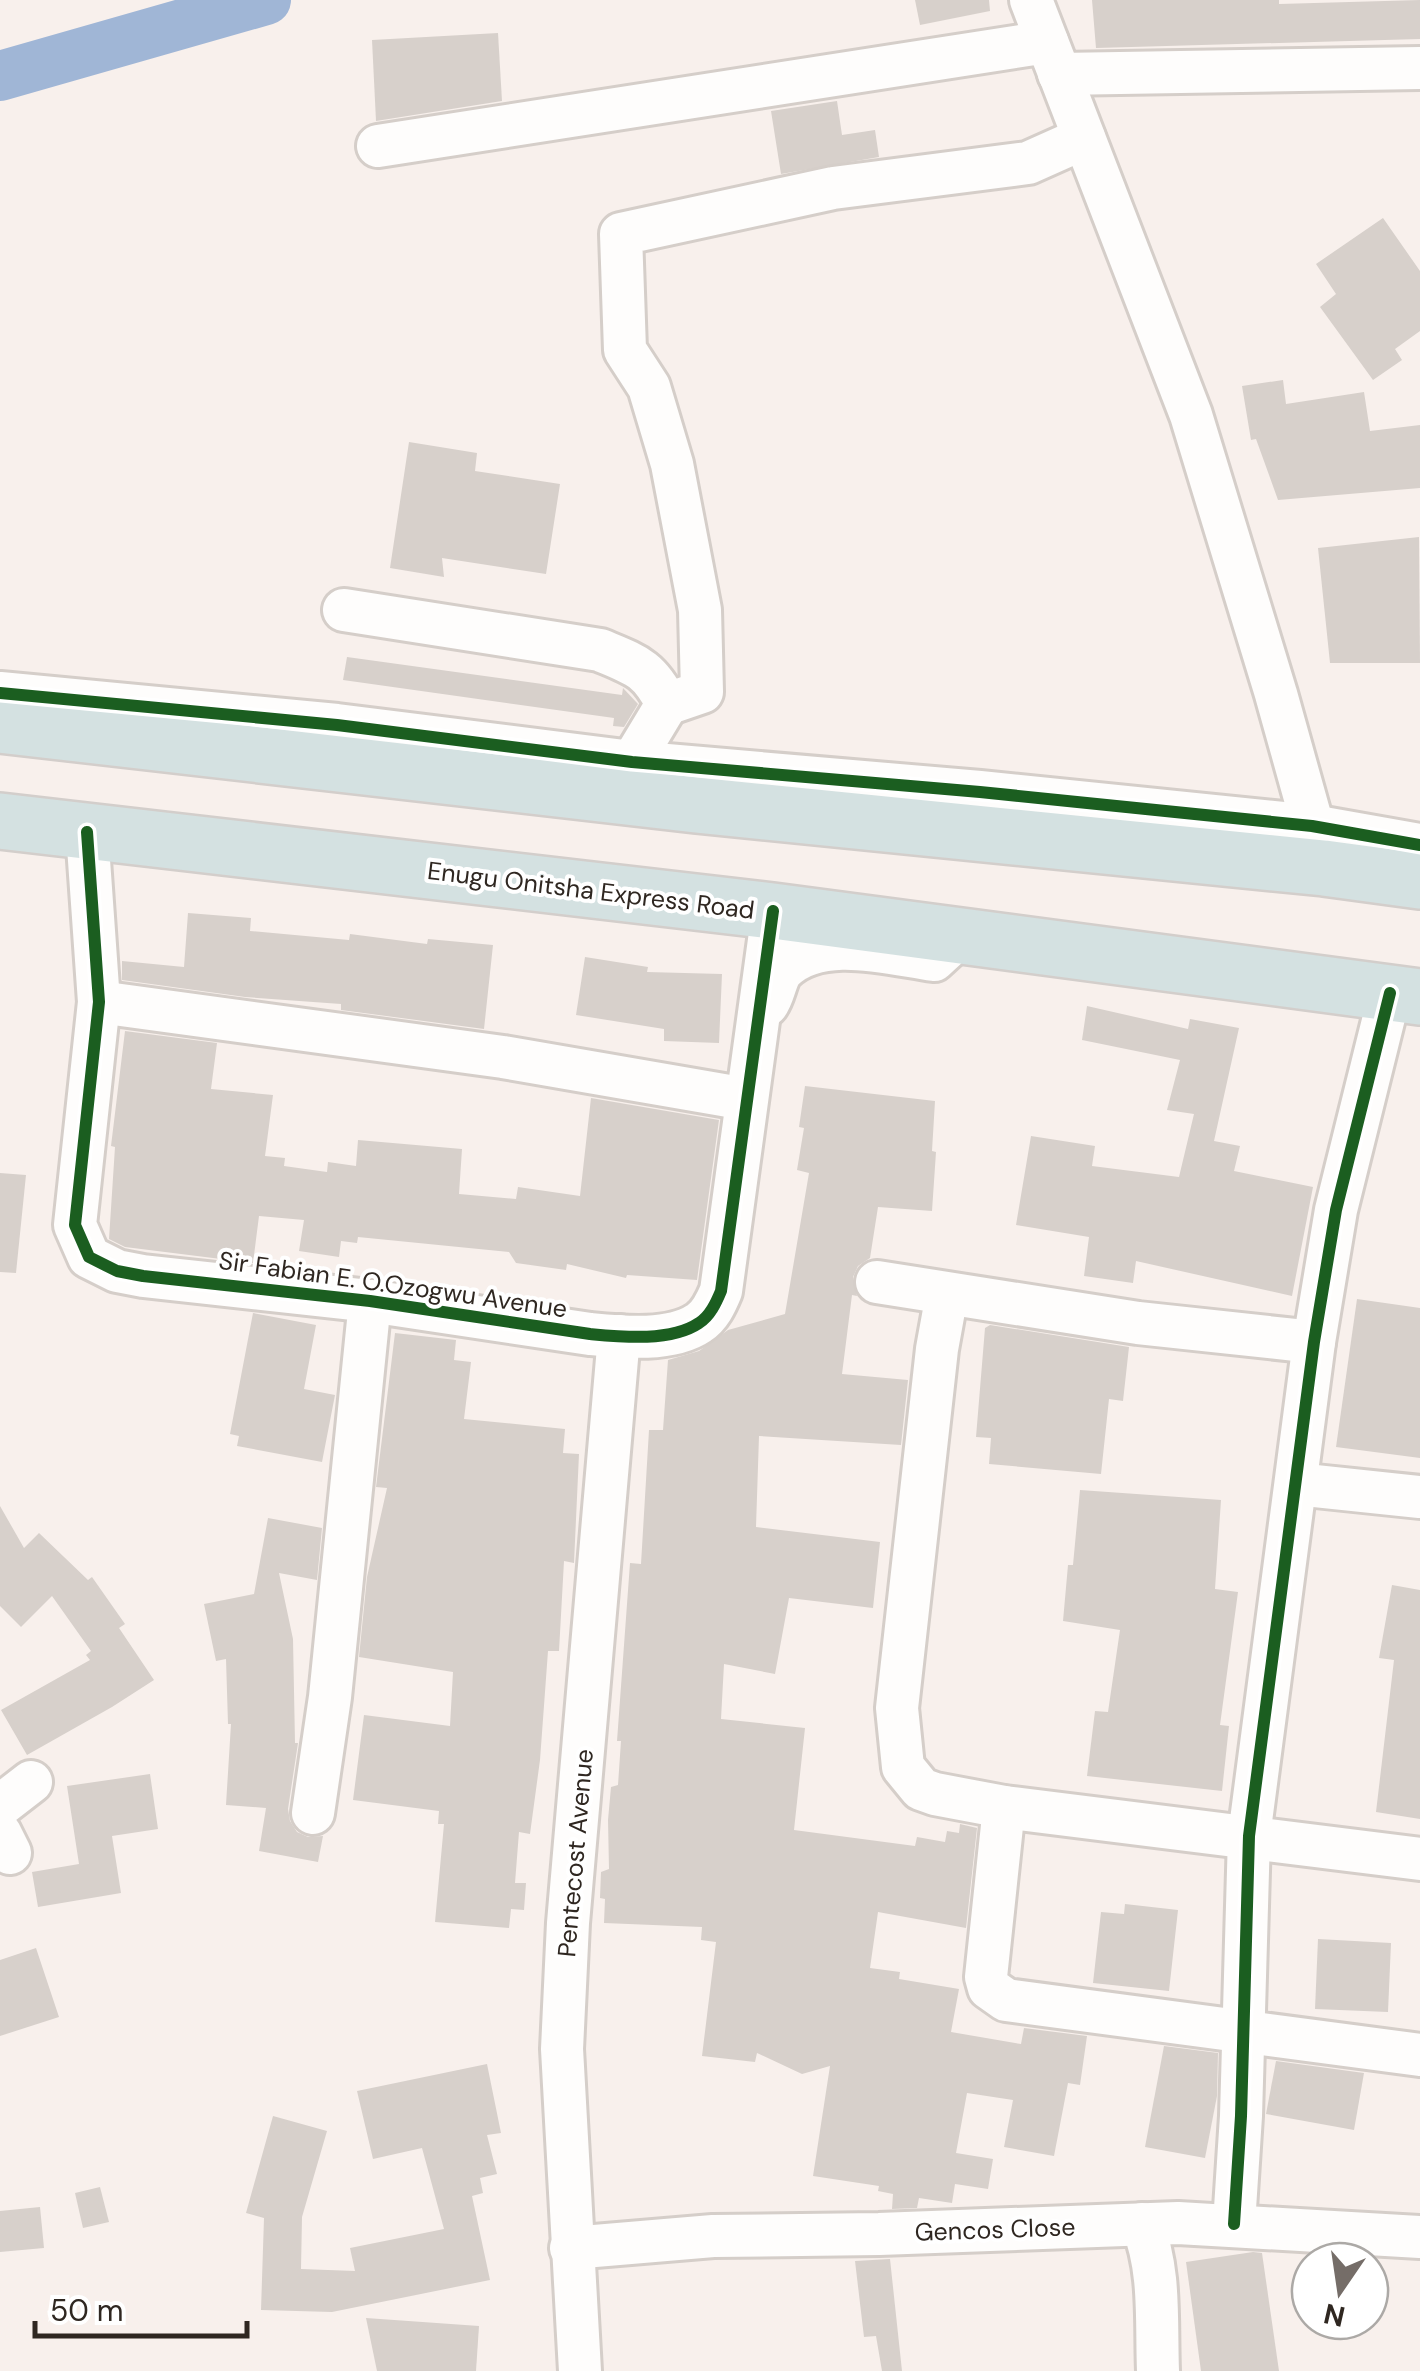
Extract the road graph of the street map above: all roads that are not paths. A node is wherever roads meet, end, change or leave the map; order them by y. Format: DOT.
graph roads {
  1 [pos="1031,0"];
  2 [pos="1053,58"];
  3 [pos="1420,68"];
  4 [pos="1084,138"];
  5 [pos="378,146"];
  6 [pos="344,610"];
  7 [pos="0,693"];
  8 [pos="667,704"];
  9 [pos="0,725"];
  10 [pos="632,762"];
  11 [pos="0,821"];
  12 [pos="87,832"];
  13 [pos="1420,845"];
  14 [pos="1318,847"];
  15 [pos="1420,881"];
  16 [pos="773,911"];
  17 [pos="959,937"];
  18 [pos="1405,995"];
  19 [pos="98,1002"];
  20 [pos="758,1017"];
  21 [pos="746,1098"];
  22 [pos="877,1282"];
  23 [pos="947,1294"];
  24 [pos="370,1301"];
  25 [pos="619,1336"];
  26 [pos="1314,1342"];
  27 [pos="1296,1484"];
  28 [pos="1420,1497"];
  29 [pos="1004,1807"];
  30 [pos="314,1813"];
  31 [pos="1249,1836"];
  32 [pos="1420,1860"];
  33 [pos="1242,2030"];
  34 [pos="1420,2055"];
  35 [pos="1142,2224"];
  36 [pos="1234,2224"];
  37 [pos="1420,2237"];
  38 [pos="571,2248"];
  39 [pos="580,2371"];
  40 [pos="1158,2371"];
  1 -- 2 [label="street"];
  2 -- 3 [label="street"];
  2 -- 4 [label="street"];
  2 -- 5 [label="street"];
  4 -- 8 [label="street"];
  4 -- 14 [label="street"];
  6 -- 8 [label="street"];
  7 -- 10 [label="street"];
  8 -- 10 [label="street"];
  9 -- 14 [label="highway"];
  10 -- 14 [label="street"];
  11 -- 12 [label="highway, Enugu Onitsha Express Road"];
  12 -- 16 [label="highway, Enugu Onitsha Express Road"];
  12 -- 19 [label="street, Sir Fabian E. O.Ozogwu Avenue"];
  13 -- 14 [label="street"];
  14 -- 15 [label="highway"];
  16 -- 17 [label="highway, Enugu Onitsha Express Road"];
  16 -- 20 [label="street, Sir Fabian E. O.Ozogwu Avenue"];
  17 -- 18 [label="highway, Enugu Onitsha Express Road"];
  17 -- 20 [label="street"];
  18 -- 26 [label="street"];
  19 -- 21 [label="street"];
  19 -- 24 [label="street, Sir Fabian E. O.Ozogwu Avenue"];
  20 -- 21 [label="street, Sir Fabian E. O.Ozogwu Avenue"];
  21 -- 25 [label="street, Sir Fabian E. O.Ozogwu Avenue"];
  22 -- 23 [label="street"];
  23 -- 26 [label="street"];
  23 -- 29 [label="street"];
  24 -- 25 [label="street, Sir Fabian E. O.Ozogwu Avenue"];
  24 -- 30 [label="street"];
  25 -- 38 [label="street, Pentecost Avenue"];
  26 -- 27 [label="street"];
  27 -- 28 [label="street"];
  27 -- 31 [label="street"];
  29 -- 31 [label="street"];
  29 -- 33 [label="street"];
  31 -- 32 [label="street"];
  31 -- 33 [label="street"];
  33 -- 34 [label="street"];
  33 -- 36 [label="street"];
  35 -- 36 [label="street, Gencos Close"];
  35 -- 38 [label="street, Gencos Close"];
  35 -- 40 [label="street"];
  36 -- 37 [label="street, Gencos Close"];
  38 -- 39 [label="street, Pentecost Avenue"];
}
